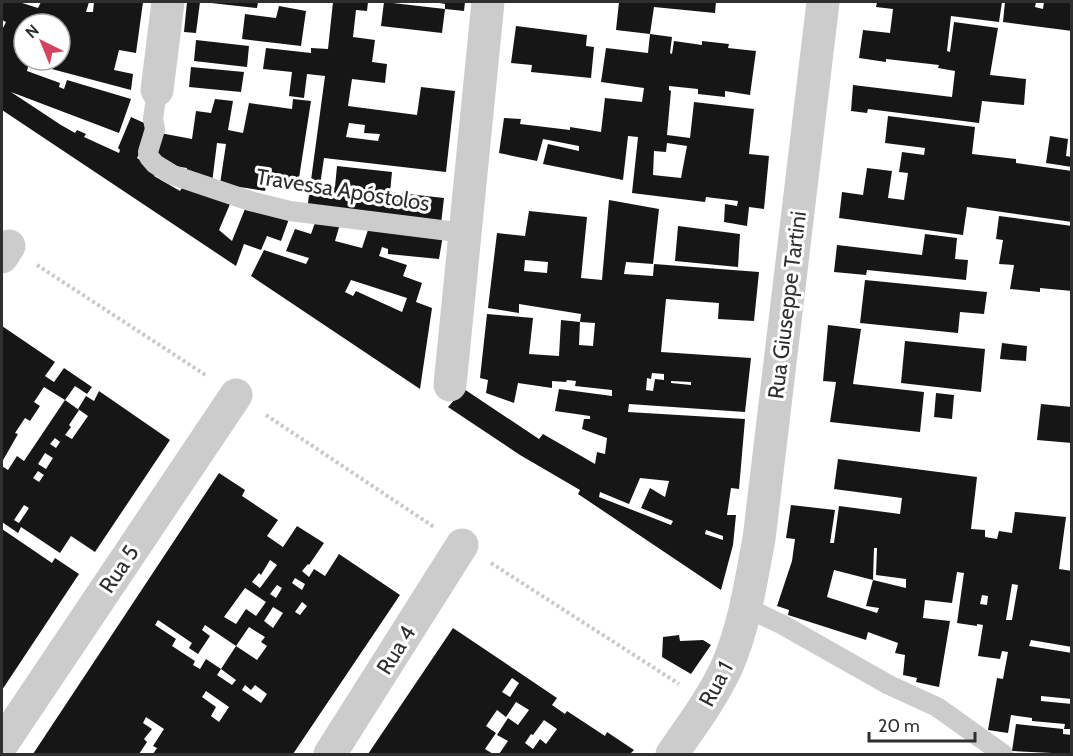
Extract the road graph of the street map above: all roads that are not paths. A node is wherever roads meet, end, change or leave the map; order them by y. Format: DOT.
graph roads {
  1 [pos="168,2"];
  2 [pos="489,2"];
  3 [pos="824,2"];
  4 [pos="157,90"];
  5 [pos="465,233"];
  6 [pos="450,385"];
  7 [pos="236,395"];
  8 [pos="462,545"];
  9 [pos="745,607"];
  10 [pos="2,744"];
  11 [pos="330,754"];
  12 [pos="672,754"];
  13 [pos="1004,754"];
  1 -- 4 [label="street"];
  2 -- 5 [label="street"];
  3 -- 9 [label="street, Rua Giuseppe Tartini"];
  4 -- 5 [label="lane, Travessa Apóstolos"];
  5 -- 6 [label="street"];
  7 -- 10 [label="street, Rua 5"];
  8 -- 11 [label="street, Rua 4"];
  9 -- 12 [label="street, Rua 1"];
  9 -- 13 [label="lane"];
}
